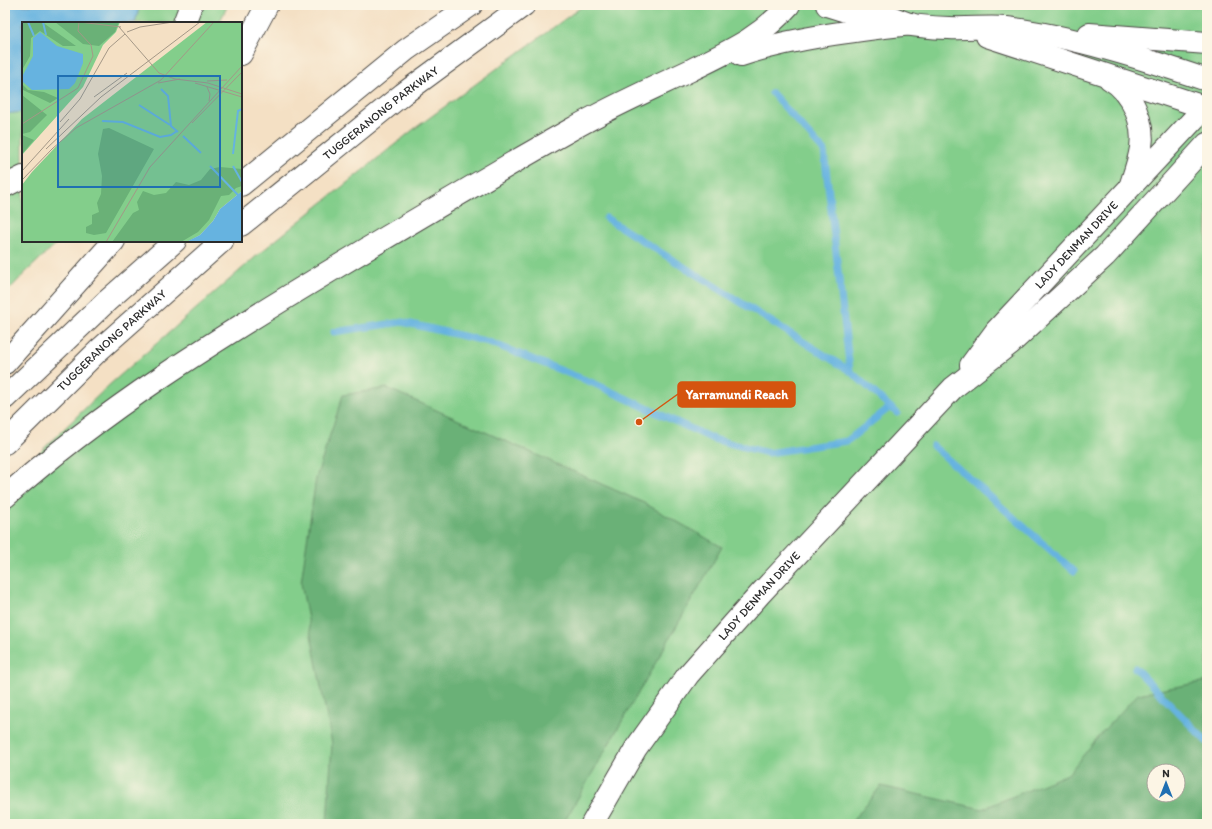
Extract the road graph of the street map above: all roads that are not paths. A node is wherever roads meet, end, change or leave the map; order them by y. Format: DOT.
graph roads {
  1 [pos="191,5"];
  2 [pos="267,5"];
  3 [pos="471,5"];
  4 [pos="524,5"];
  5 [pos="789,5"];
  6 [pos="827,5"];
  7 [pos="876,5"];
  8 [pos="184,22"];
  9 [pos="911,24"];
  10 [pos="948,28"];
  11 [pos="1006,28"];
  12 [pos="1207,43"];
  13 [pos="242,52"];
  14 [pos="681,74"];
  15 [pos="1106,76"];
  16 [pos="1207,80"];
  17 [pos="1206,107"];
  18 [pos="1207,144"];
  19 [pos="22,177"];
  20 [pos="242,184"];
  21 [pos="5,186"];
  22 [pos="1130,187"];
  23 [pos="242,224"];
  24 [pos="113,242"];
  25 [pos="174,242"];
  26 [pos="221,242"];
  27 [pos="5,363"];
  28 [pos="954,388"];
  29 [pos="5,398"];
  30 [pos="5,443"];
  31 [pos="5,497"];
  32 [pos="592,824"];
  1 -- 8 [label="main road"];
  2 -- 13 [label="main road"];
  3 -- 20 [label="main road"];
  4 -- 23 [label="main road, TUGGERANONG PARKWAY"];
  5 -- 14 [label="main road"];
  6 -- 9 [label="main road, LADY DENMAN DRIVE"];
  7 -- 9 [label="main road"];
  9 -- 10 [label="main road, LADY DENMAN DRIVE"];
  9 -- 14 [label="main road"];
  10 -- 11 [label="main road, LADY DENMAN DRIVE"];
  10 -- 15 [label="main road, LADY DENMAN DRIVE"];
  11 -- 12 [label="main road"];
  11 -- 16 [label="main road, LADY DENMAN DRIVE"];
  14 -- 31 [label="main road"];
  15 -- 17 [label="main road, LADY DENMAN DRIVE"];
  15 -- 22 [label="main road"];
  17 -- 22 [label="main road, LADY DENMAN DRIVE"];
  18 -- 28 [label="main road, LADY DENMAN DRIVE"];
  19 -- 21 [label="main road"];
  22 -- 28 [label="main road, LADY DENMAN DRIVE"];
  24 -- 27 [label="main road"];
  25 -- 29 [label="main road"];
  26 -- 30 [label="main road, TUGGERANONG PARKWAY"];
  28 -- 32 [label="main road, LADY DENMAN DRIVE"];
}
